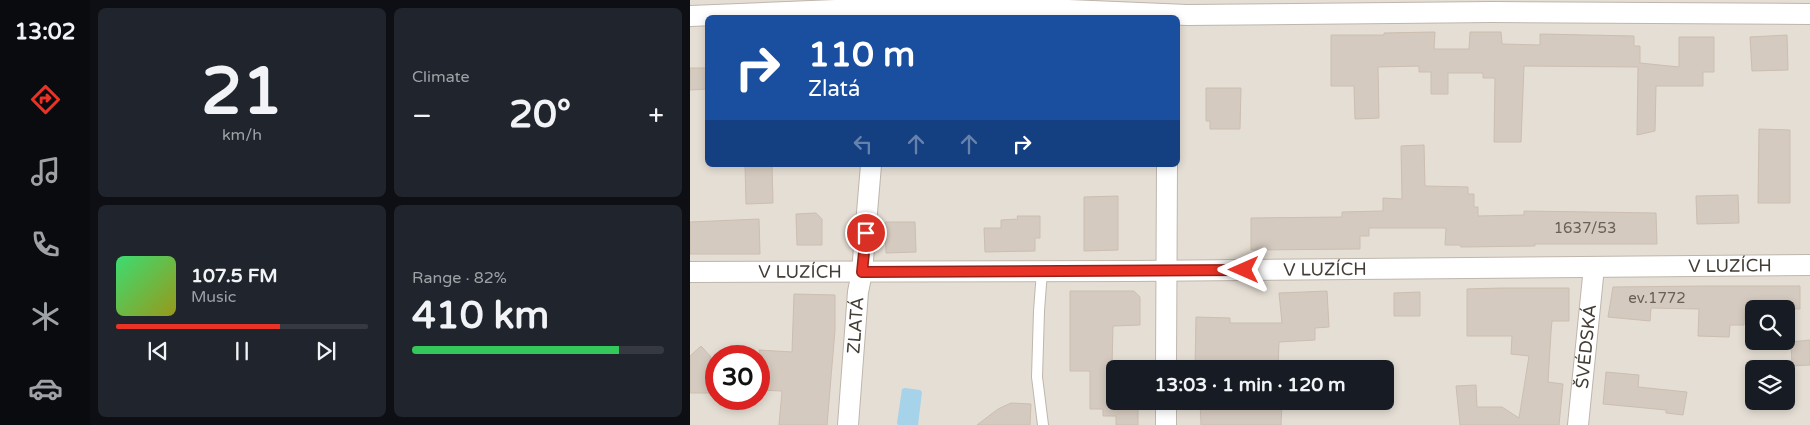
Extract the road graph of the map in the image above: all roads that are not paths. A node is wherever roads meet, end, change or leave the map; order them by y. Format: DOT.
graph roads {
  1 [pos="973,3"];
  2 [pos="1167,10"];
  3 [pos="884,13"];
  4 [pos="1810,14"];
  5 [pos="755,15"];
  6 [pos="690,16"];
  7 [pos="705,16"];
  8 [pos="872,167"];
  9 [pos="1167,167"];
  10 [pos="1810,265"];
  11 [pos="1594,267"];
  12 [pos="1167,270"];
  13 [pos="1042,271"];
  14 [pos="690,272"];
  15 [pos="862,272"];
  16 [pos="1166,360"];
  17 [pos="1166,410"];
  18 [pos="848,425"];
  19 [pos="1043,425"];
  20 [pos="1166,425"];
  21 [pos="1578,425"];
  1 -- 2 [label="street"];
  1 -- 3 [label="street"];
  2 -- 4 [label="street"];
  3 -- 5 [label="street"];
  6 -- 7 [label="street"];
  8 -- 15 [label="street, ZLATÁ"];
  9 -- 12 [label="street"];
  10 -- 11 [label="street, V LUZÍCH"];
  11 -- 12 [label="street, V LUZÍCH"];
  11 -- 21 [label="street, ŠVÉDSKÁ"];
  12 -- 13 [label="street, V LUZÍCH"];
  12 -- 16 [label="street"];
  13 -- 15 [label="street, V LUZÍCH"];
  13 -- 19 [label="lane"];
  14 -- 15 [label="street, V LUZÍCH"];
  15 -- 18 [label="street, ZLATÁ"];
  17 -- 20 [label="street"];
}
